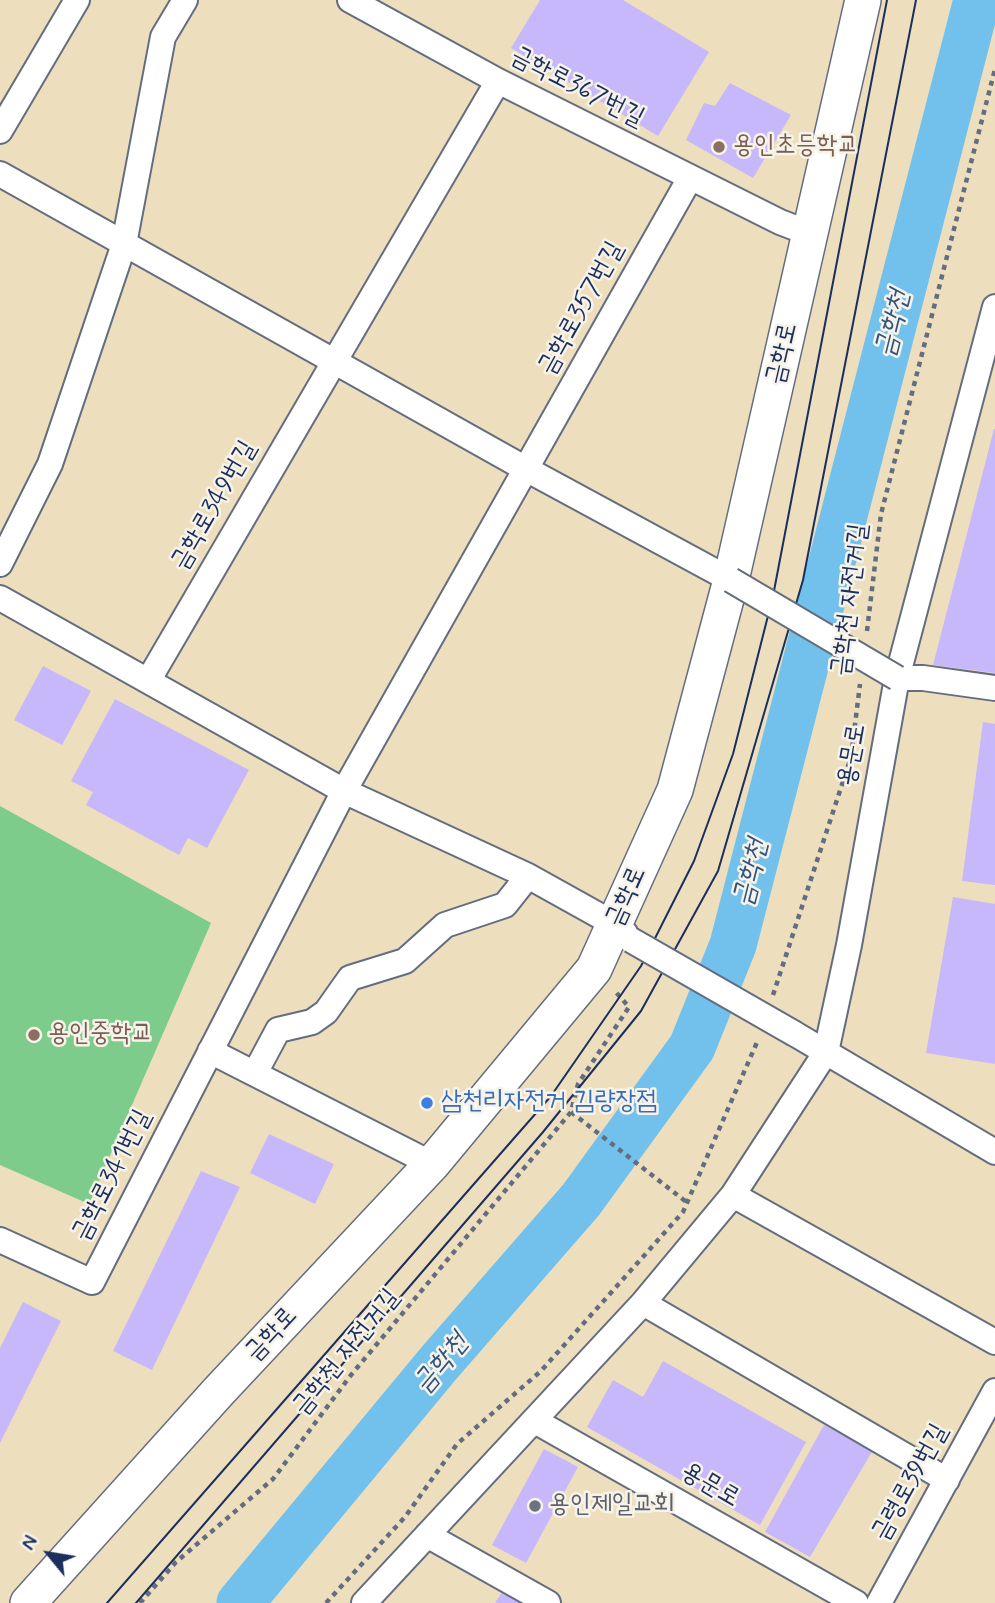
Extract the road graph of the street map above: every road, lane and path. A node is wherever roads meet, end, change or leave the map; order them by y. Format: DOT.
graph roads {
  1 [pos="77,0"];
  2 [pos="185,0"];
  3 [pos="350,0"];
  4 [pos="863,0"];
  5 [pos="995,69"];
  6 [pos="498,81"];
  7 [pos="0,131"];
  8 [pos="0,174"];
  9 [pos="690,178"];
  10 [pos="795,228"];
  11 [pos="124,244"];
  12 [pos="995,307"];
  13 [pos="334,362"];
  14 [pos="526,469"];
  15 [pos="0,564"];
  16 [pos="731,580"];
  17 [pos="0,598"];
  18 [pos="866,635"];
  19 [pos="861,676"];
  20 [pos="897,677"];
  21 [pos="148,681"];
  22 [pos="995,688"];
  23 [pos="344,791"];
  24 [pos="528,876"];
  25 [pos="623,932"];
  26 [pos="594,969"];
  27 [pos="771,1002"];
  28 [pos="762,1027"];
  29 [pos="210,1051"];
  30 [pos="825,1052"];
  31 [pos="255,1073"];
  32 [pos="571,1112"];
  33 [pos="995,1152"];
  34 [pos="432,1164"];
  35 [pos="733,1195"];
  36 [pos="688,1204"];
  37 [pos="0,1240"];
  38 [pos="643,1303"];
  39 [pos="995,1342"];
  40 [pos="995,1391"];
  41 [pos="535,1421"];
  42 [pos="947,1480"];
  43 [pos="427,1535"];
  44 [pos="545,1602"];
  45 [pos="28,1603"];
  46 [pos="140,1603"];
  47 [pos="326,1603"];
  48 [pos="364,1603"];
  49 [pos="856,1603"];
  50 [pos="879,1603"];
  1 -- 7 [label="street"];
  2 -- 11 [label="street"];
  3 -- 6 [label="street, 금학로367번길"];
  4 -- 10 [label="main road, 금학로"];
  5 -- 18 [label="path, 금학천 자전거길"];
  6 -- 9 [label="street, 금학로367번길"];
  6 -- 13 [label="street"];
  8 -- 11 [label="street"];
  9 -- 10 [label="street, 금학로367번길"];
  9 -- 14 [label="street, 금학로357번길"];
  10 -- 16 [label="main road, 금학로"];
  11 -- 13 [label="street"];
  11 -- 15 [label="street"];
  12 -- 20 [label="street, 용문로"];
  13 -- 14 [label="street"];
  13 -- 21 [label="street, 금학로349번길"];
  14 -- 16 [label="street"];
  14 -- 23 [label="street"];
  16 -- 20 [label="street, bridge"];
  16 -- 25 [label="main road, 금학로"];
  17 -- 21 [label="street"];
  19 -- 27 [label="path, 금학천 자전거길"];
  20 -- 22 [label="street"];
  20 -- 30 [label="street, 용문로"];
  21 -- 23 [label="street"];
  23 -- 24 [label="street"];
  23 -- 29 [label="street"];
  24 -- 25 [label="street"];
  24 -- 31 [label="street"];
  25 -- 26 [label="main road, 금학로"];
  25 -- 30 [label="street, bridge"];
  26 -- 32 [label="path, 금학천 자전거길"];
  26 -- 34 [label="main road, 금학로"];
  28 -- 36 [label="path"];
  29 -- 31 [label="street"];
  29 -- 37 [label="street, 금학로341번길"];
  30 -- 33 [label="street"];
  30 -- 35 [label="street, 용문로"];
  31 -- 34 [label="street"];
  32 -- 36 [label="path"];
  32 -- 46 [label="path, 금학천 자전거길"];
  34 -- 45 [label="main road, 금학로"];
  35 -- 38 [label="street, 용문로"];
  35 -- 39 [label="street"];
  36 -- 47 [label="path"];
  38 -- 41 [label="street, 용문로"];
  38 -- 42 [label="street"];
  40 -- 42 [label="street, 금령로39번길"];
  41 -- 43 [label="street, 용문로"];
  41 -- 49 [label="street, 용문로"];
  42 -- 50 [label="street, 금령로39번길"];
  43 -- 44 [label="street"];
  43 -- 48 [label="street, 용문로"];
}
